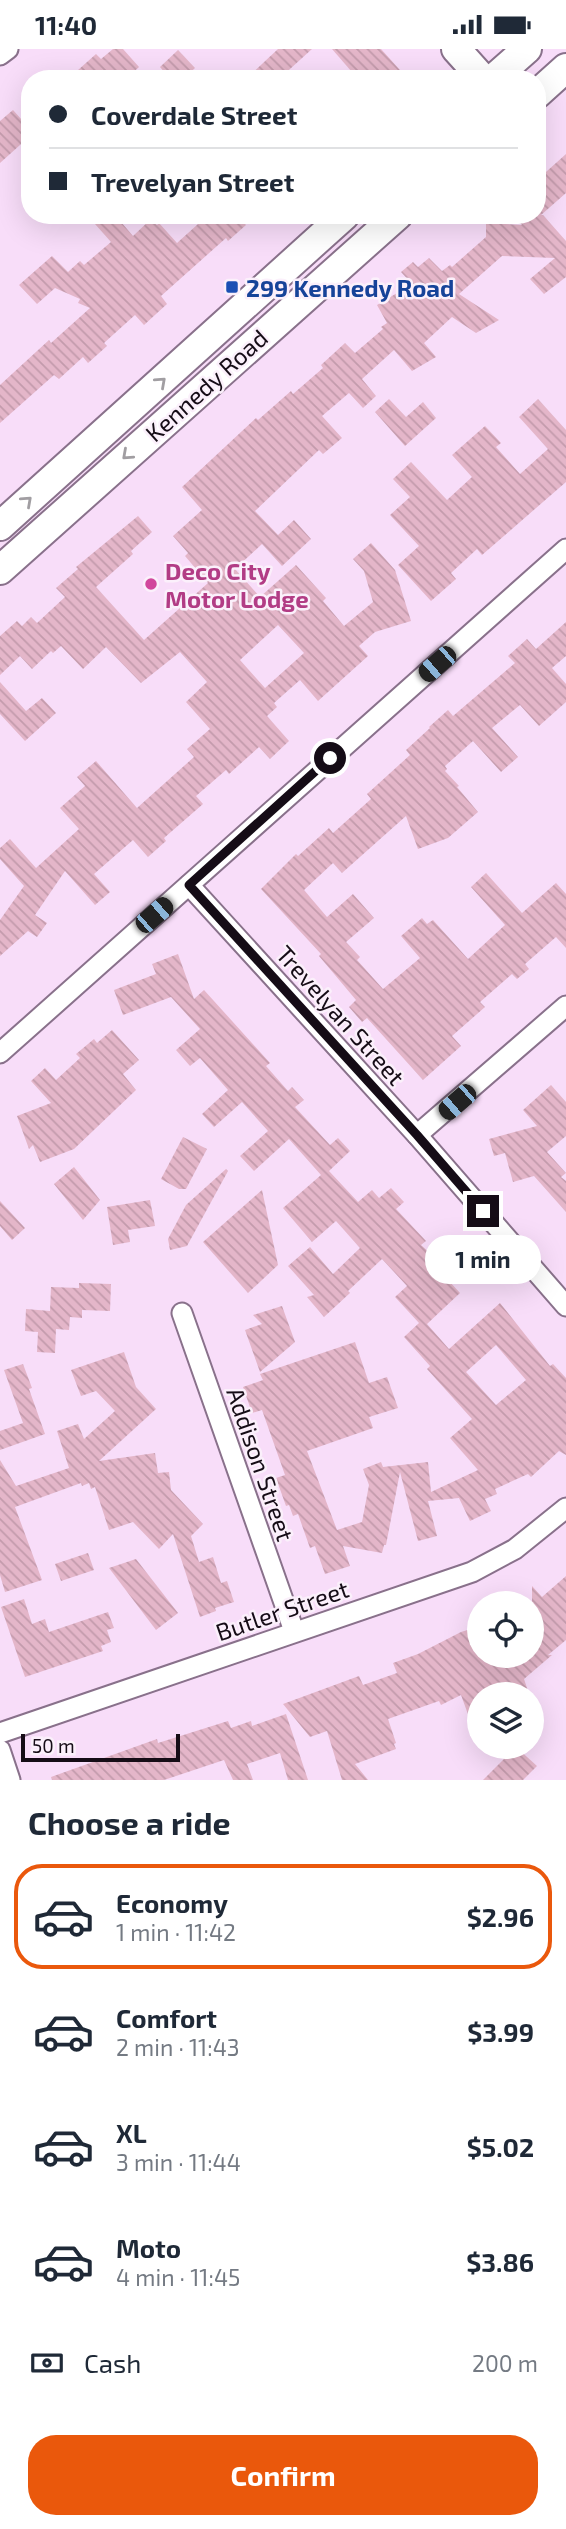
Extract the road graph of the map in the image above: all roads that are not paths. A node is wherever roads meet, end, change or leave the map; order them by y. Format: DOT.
graph roads {
  1 [pos="8,49"];
  2 [pos="456,49"];
  3 [pos="527,49"];
  4 [pos="0,55"];
  5 [pos="566,68"];
  6 [pos="475,70"];
  7 [pos="503,70"];
  8 [pos="546,86"];
  9 [pos="335,224"];
  10 [pos="388,224"];
  11 [pos="55,476"];
  12 [pos="78,500"];
  13 [pos="0,526"];
  14 [pos="566,549"];
  15 [pos="0,570"];
  16 [pos="189,885"];
  17 [pos="566,1006"];
  18 [pos="0,1053"];
  19 [pos="417,1135"];
  20 [pos="566,1305"];
  21 [pos="182,1313"];
  22 [pos="566,1508"];
  23 [pos="294,1631"];
  24 [pos="0,1733"];
  25 [pos="0,1750"];
  26 [pos="10,1780"];
  1 -- 4 [label="street"];
  2 -- 6 [label="main road"];
  3 -- 7 [label="main road"];
  5 -- 8 [label="main road"];
  11 -- 9 [label="main road, Kennedy Road, one-way"];
  10 -- 12 [label="main road, Kennedy Road, one-way"];
  11 -- 12 [label="main road"];
  13 -- 11 [label="main road, Kennedy Road, one-way"];
  12 -- 15 [label="main road, Kennedy Road"];
  14 -- 16 [label="street"];
  16 -- 18 [label="street"];
  16 -- 19 [label="street, Trevelyan Street"];
  17 -- 19 [label="street"];
  19 -- 20 [label="street, Trevelyan Street"];
  21 -- 23 [label="street, Addison Street"];
  22 -- 23 [label="street, Butler Street"];
  23 -- 24 [label="street, Butler Street"];
  25 -- 26 [label="street"];
}
